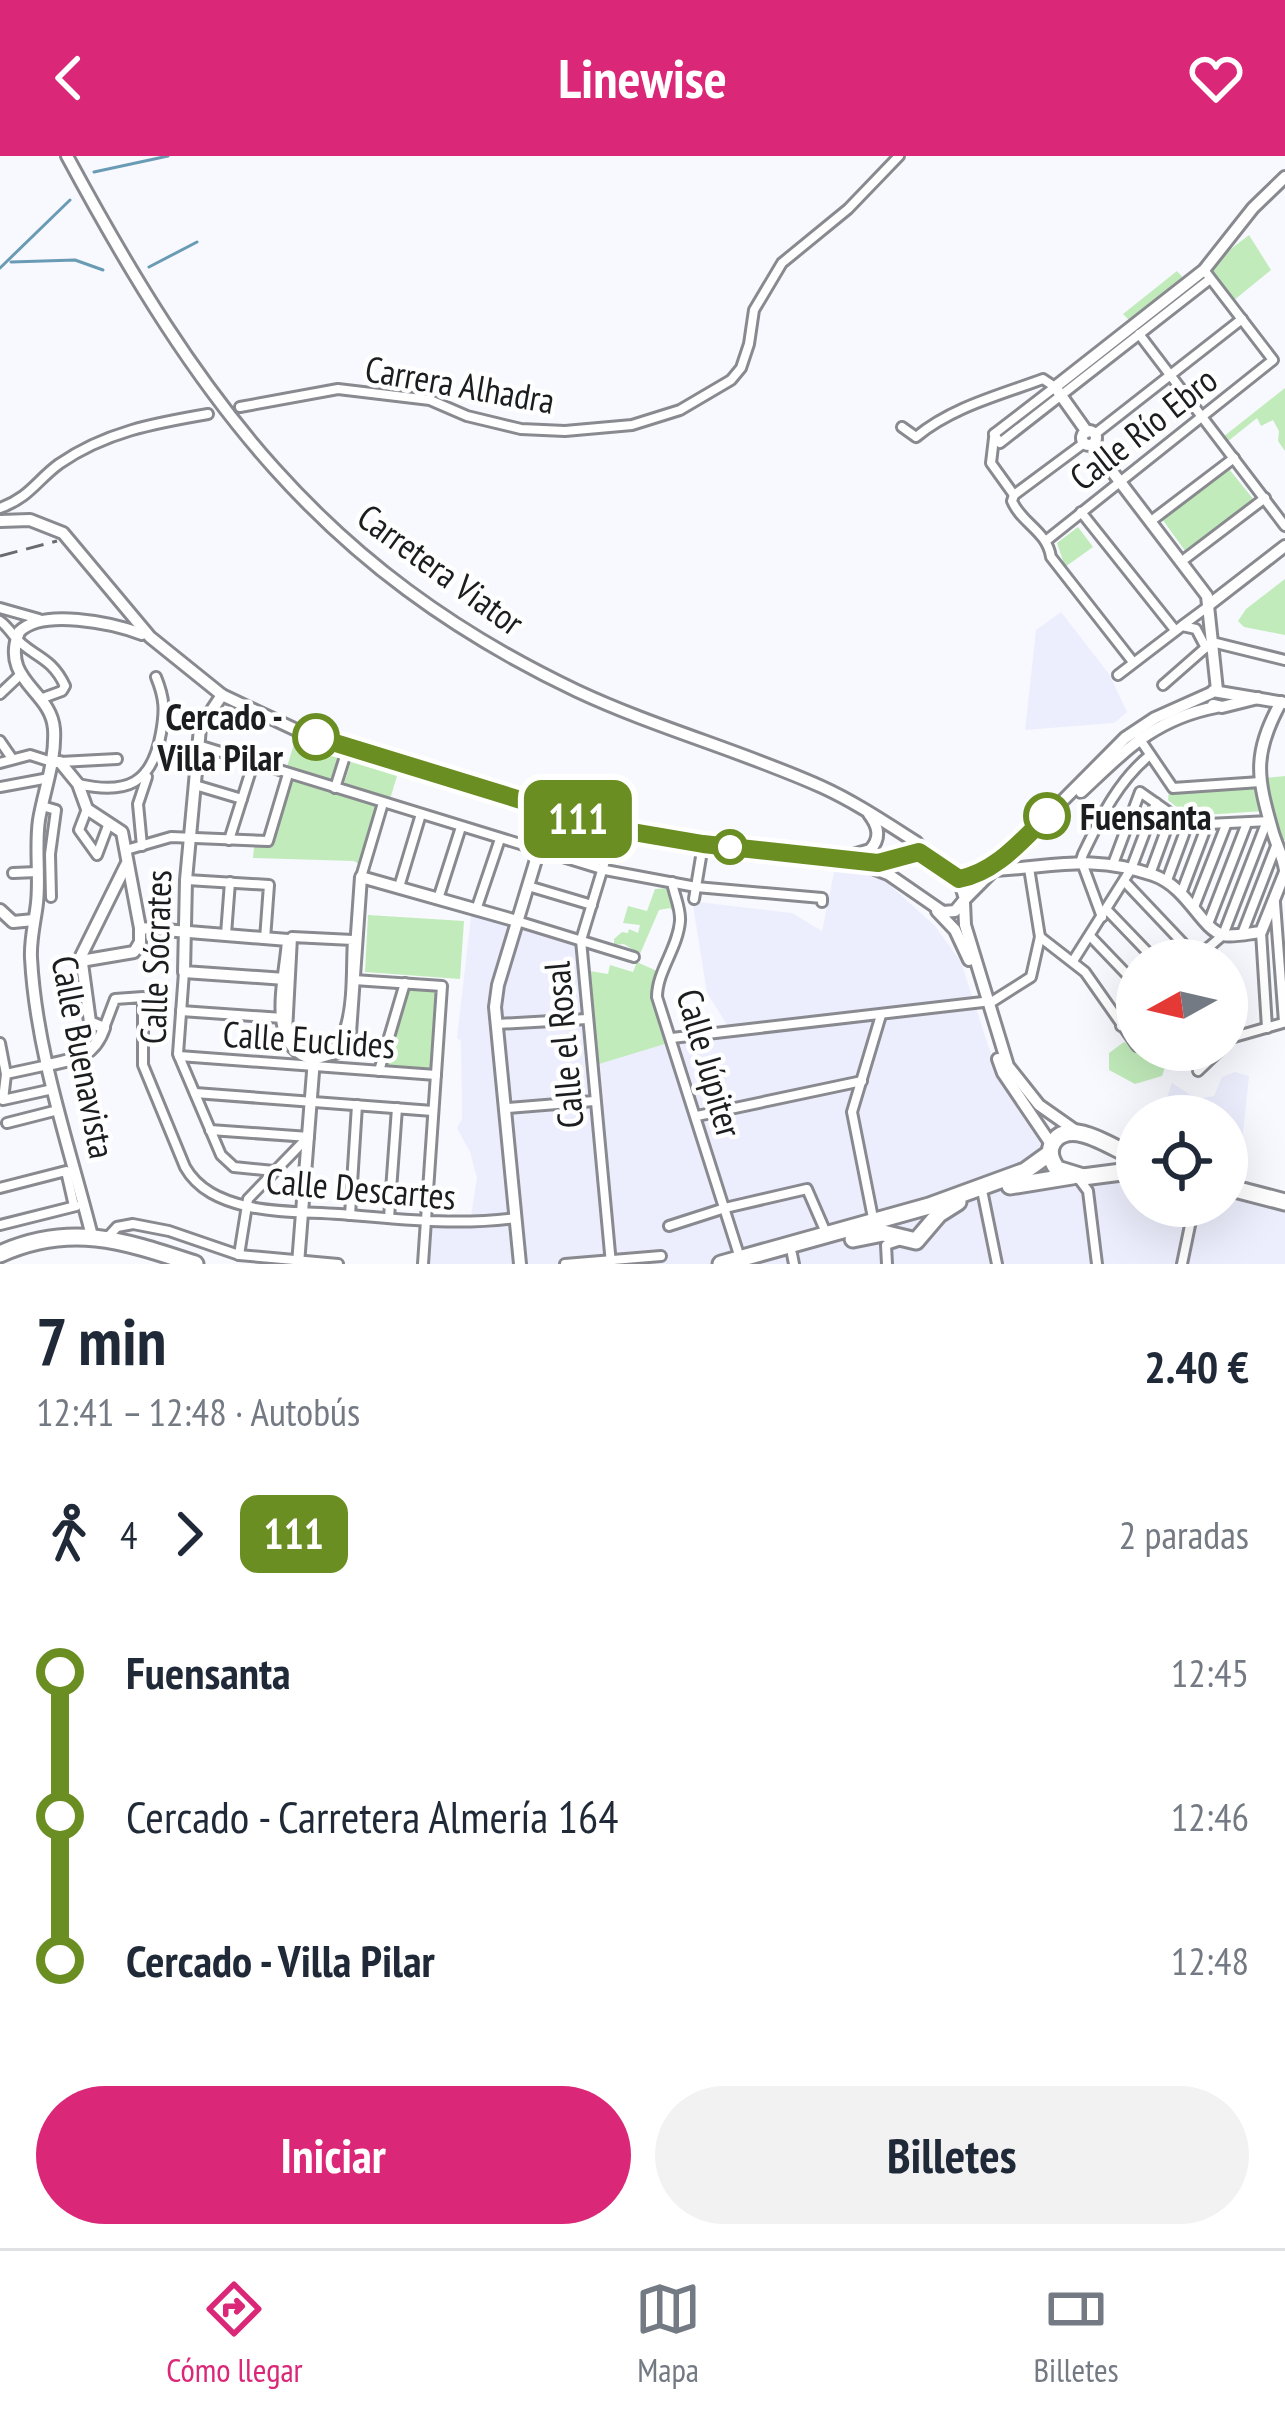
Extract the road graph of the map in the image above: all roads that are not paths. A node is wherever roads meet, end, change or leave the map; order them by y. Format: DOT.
graph roads {
  1 [pos="67,156"];
  2 [pos="898,156"];
  3 [pos="1285,177"];
  4 [pos="1207,274"];
  5 [pos="1242,320"];
  6 [pos="1139,334"];
  7 [pos="1171,374"];
  8 [pos="1058,391"];
  9 [pos="240,407"];
  10 [pos="208,414"];
  11 [pos="1203,416"];
  12 [pos="902,427"];
  13 [pos="1091,439"];
  14 [pos="1234,458"];
  15 [pos="1122,481"];
  16 [pos="1013,498"];
  17 [pos="1265,499"];
  18 [pos="0,508"];
  19 [pos="1081,512"];
  20 [pos="1155,518"];
  21 [pos="0,521"];
  22 [pos="1285,526"];
  23 [pos="1048,540"];
  24 [pos="1285,546"];
  25 [pos="1186,559"];
  26 [pos="1213,602"];
  27 [pos="119,604"];
  28 [pos="0,608"];
  29 [pos="39,619"];
  30 [pos="132,620"];
  31 [pos="0,621"];
  32 [pos="98,623"];
  33 [pos="117,627"];
  34 [pos="1179,628"];
  35 [pos="150,638"];
  36 [pos="16,639"];
  37 [pos="1209,645"];
  38 [pos="1285,660"];
  39 [pos="1133,662"];
  40 [pos="1118,675"];
  41 [pos="19,676"];
  42 [pos="156,677"];
  43 [pos="1162,685"];
  44 [pos="0,694"];
  45 [pos="222,695"];
  46 [pos="40,699"];
  47 [pos="1218,699"];
  48 [pos="1283,703"];
  49 [pos="1136,735"];
  50 [pos="0,741"];
  51 [pos="198,745"];
  52 [pos="348,747"];
  53 [pos="1150,755"];
  54 [pos="10,758"];
  55 [pos="117,759"];
  56 [pos="56,762"];
  57 [pos="0,763"];
  58 [pos="254,764"];
  59 [pos="149,772"];
  60 [pos="288,774"];
  61 [pos="49,778"];
  62 [pos="1260,782"];
  63 [pos="78,784"];
  64 [pos="195,785"];
  65 [pos="0,787"];
  66 [pos="335,788"];
  67 [pos="242,799"];
  68 [pos="383,803"];
  69 [pos="1156,803"];
  70 [pos="42,806"];
  71 [pos="87,809"];
  72 [pos="551,810"];
  73 [pos="867,811"];
  74 [pos="421,814"];
  75 [pos="1172,814"];
  76 [pos="884,821"];
  77 [pos="1269,821"];
  78 [pos="109,823"];
  79 [pos="1246,823"];
  80 [pos="1226,824"];
  81 [pos="1187,825"];
  82 [pos="1207,825"];
  83 [pos="461,827"];
  84 [pos="615,829"];
  85 [pos="190,838"];
  86 [pos="500,839"];
  87 [pos="229,840"];
  88 [pos="703,844"];
  89 [pos="1277,844"];
  90 [pos="142,846"];
  91 [pos="539,851"];
  92 [pos="1016,851"];
  93 [pos="36,852"];
  94 [pos="50,854"];
  95 [pos="126,856"];
  96 [pos="842,856"];
  97 [pos="927,856"];
  98 [pos="901,859"];
  99 [pos="1081,860"];
  100 [pos="1113,864"];
  101 [pos="1028,868"];
  102 [pos="603,869"];
  103 [pos="994,871"];
  104 [pos="37,872"];
  105 [pos="13,874"];
  106 [pos="1150,874"];
  107 [pos="1127,875"];
  108 [pos="361,877"];
  109 [pos="1284,878"];
  110 [pos="959,879"];
  111 [pos="186,880"];
  112 [pos="1167,880"];
  113 [pos="230,882"];
  114 [pos="672,882"];
  115 [pos="903,885"];
  116 [pos="528,886"];
  117 [pos="696,886"];
  118 [pos="399,887"];
  119 [pos="1182,891"];
  120 [pos="51,897"];
  121 [pos="438,899"];
  122 [pos="694,899"];
  123 [pos="964,900"];
  124 [pos="0,901"];
  125 [pos="1274,901"];
  126 [pos="822,902"];
  127 [pos="592,904"];
  128 [pos="1194,908"];
  129 [pos="935,909"];
  130 [pos="0,910"];
  131 [pos="476,910"];
  132 [pos="1104,913"];
  133 [pos="34,920"];
  134 [pos="517,921"];
  135 [pos="14,922"];
  136 [pos="1208,924"];
  137 [pos="140,928"];
  138 [pos="1261,932"];
  139 [pos="187,933"];
  140 [pos="1242,934"];
  141 [pos="1223,935"];
  142 [pos="226,936"];
  143 [pos="1090,936"];
  144 [pos="1040,938"];
  145 [pos="265,939"];
  146 [pos="1132,939"];
  147 [pos="1179,939"];
  148 [pos="1218,939"];
  149 [pos="581,940"];
  150 [pos="634,956"];
  151 [pos="81,961"];
  152 [pos="1073,962"];
  153 [pos="1116,964"];
  154 [pos="184,972"];
  155 [pos="285,979"];
  156 [pos="354,980"];
  157 [pos="405,983"];
  158 [pos="987,1002"];
  159 [pos="181,1011"];
  160 [pos="881,1015"];
  161 [pos="283,1018"];
  162 [pos="587,1018"];
  163 [pos="1116,1018"];
  164 [pos="1284,1022"];
  165 [pos="497,1024"];
  166 [pos="104,1028"];
  167 [pos="1267,1028"];
  168 [pos="1248,1033"];
  169 [pos="672,1038"];
  170 [pos="0,1043"];
  171 [pos="338,1052"];
  172 [pos="179,1056"];
  173 [pos="305,1057"];
  174 [pos="282,1064"];
  175 [pos="48,1065"];
  176 [pos="346,1068"];
  177 [pos="379,1071"];
  178 [pos="6,1074"];
  179 [pos="436,1075"];
  180 [pos="862,1081"];
  181 [pos="53,1089"];
  182 [pos="195,1094"];
  183 [pos="3,1100"];
  184 [pos="594,1100"];
  185 [pos="311,1102"];
  186 [pos="357,1105"];
  187 [pos="397,1108"];
  188 [pos="507,1108"];
  189 [pos="58,1110"];
  190 [pos="433,1111"];
  191 [pos="697,1116"];
  192 [pos="7,1123"];
  193 [pos="210,1130"];
  194 [pos="1079,1133"];
  195 [pos="309,1138"];
  196 [pos="1103,1144"];
  197 [pos="1051,1149"];
  198 [pos="1116,1149"];
  199 [pos="274,1171"];
  200 [pos="1116,1173"];
  201 [pos="1086,1178"];
  202 [pos="0,1188"];
  203 [pos="1248,1190"];
  204 [pos="982,1195"];
  205 [pos="1285,1199"];
  206 [pos="79,1206"];
  207 [pos="247,1206"];
  208 [pos="725,1208"];
  209 [pos="303,1212"];
  210 [pos="906,1212"];
  211 [pos="350,1215"];
  212 [pos="389,1218"];
  213 [pos="516,1218"];
  214 [pos="426,1221"];
  215 [pos="874,1223"];
  216 [pos="0,1225"];
  217 [pos="669,1226"];
  218 [pos="928,1226"];
  219 [pos="1190,1227"];
  220 [pos="99,1237"];
  221 [pos="900,1238"];
  222 [pos="830,1240"];
  223 [pos="4,1253"];
  224 [pos="239,1256"];
  225 [pos="661,1256"];
  226 [pos="793,1259"];
  227 [pos="747,1262"];
  228 [pos="187,1263"];
  229 [pos="300,1263"];
  230 [pos="610,1263"];
  231 [pos="338,1264"];
  232 [pos="423,1264"];
  233 [pos="520,1264"];
  234 [pos="565,1264"];
  235 [pos="721,1264"];
  236 [pos="887,1264"];
  237 [pos="998,1264"];
  238 [pos="1097,1264"];
  239 [pos="1182,1264"];
  1 -- 73 [label="street, Carretera Viator"];
  2 -- 9 [label="street, Carrera Alhadra"];
  3 -- 4 [label="street"];
  4 -- 5 [label="street"];
  4 -- 6 [label="street"];
  4 -- 8 [label="street"];
  5 -- 7 [label="street"];
  5 -- 11 [label="street, Calle Río Ebro"];
  6 -- 7 [label="street"];
  6 -- 8 [label="street"];
  7 -- 11 [label="street"];
  7 -- 13 [label="street"];
  8 -- 12 [label="street"];
  8 -- 13 [label="street"];
  8 -- 16 [label="street"];
  10 -- 18 [label="street"];
  11 -- 14 [label="street"];
  11 -- 15 [label="street, Calle Río Ebro"];
  13 -- 15 [label="street"];
  13 -- 16 [label="street"];
  14 -- 17 [label="street"];
  14 -- 20 [label="street"];
  15 -- 19 [label="street, Calle Río Ebro"];
  15 -- 20 [label="street"];
  15 -- 26 [label="street"];
  16 -- 23 [label="street"];
  17 -- 22 [label="street"];
  17 -- 25 [label="street"];
  19 -- 23 [label="street, Calle Río Ebro"];
  19 -- 34 [label="street"];
  20 -- 25 [label="street"];
  21 -- 27 [label="street"];
  23 -- 39 [label="street"];
  24 -- 26 [label="street"];
  25 -- 26 [label="street"];
  26 -- 34 [label="street"];
  26 -- 37 [label="street"];
  27 -- 30 [label="street"];
  27 -- 32 [label="street"];
  28 -- 29 [label="street"];
  29 -- 32 [label="street"];
  29 -- 36 [label="street"];
  30 -- 32 [label="street"];
  30 -- 33 [label="street"];
  30 -- 35 [label="street"];
  31 -- 36 [label="street"];
  32 -- 33 [label="street"];
  33 -- 35 [label="street"];
  34 -- 37 [label="street"];
  34 -- 39 [label="street"];
  35 -- 45 [label="street"];
  36 -- 41 [label="street"];
  36 -- 46 [label="street"];
  37 -- 38 [label="street"];
  37 -- 43 [label="street"];
  37 -- 47 [label="street"];
  39 -- 40 [label="street"];
  41 -- 44 [label="street"];
  41 -- 46 [label="street, Calle Buenavista"];
  42 -- 59 [label="street"];
  45 -- 51 [label="street"];
  45 -- 52 [label="street"];
  46 -- 56 [label="street, Calle Buenavista"];
  47 -- 48 [label="street"];
  47 -- 49 [label="street"];
  47 -- 49 [label="street"];
  48 -- 62 [label="street"];
  49 -- 53 [label="street"];
  49 -- 92 [label="street"];
  50 -- 54 [label="street"];
  51 -- 58 [label="street"];
  51 -- 64 [label="street, Calle Sócrates"];
  52 -- 66 [label="street"];
  52 -- 72 [label="street"];
  53 -- 62 [label="street"];
  53 -- 99 [label="street"];
  54 -- 56 [label="street"];
  54 -- 57 [label="street"];
  55 -- 56 [label="street"];
  56 -- 61 [label="street, Calle Buenavista"];
  56 -- 63 [label="street"];
  58 -- 60 [label="street"];
  58 -- 67 [label="street"];
  59 -- 63 [label="street"];
  59 -- 90 [label="street"];
  60 -- 66 [label="street"];
  60 -- 87 [label="street"];
  61 -- 65 [label="street"];
  61 -- 70 [label="street, Calle Buenavista"];
  62 -- 77 [label="street"];
  63 -- 71 [label="street"];
  64 -- 67 [label="street"];
  64 -- 85 [label="street, Calle Sócrates"];
  66 -- 68 [label="street"];
  67 -- 87 [label="street"];
  68 -- 74 [label="street"];
  68 -- 108 [label="street"];
  69 -- 75 [label="street"];
  69 -- 100 [label="street"];
  69 -- 107 [label="street"];
  70 -- 93 [label="street, Calle Buenavista"];
  70 -- 94 [label="street"];
  71 -- 78 [label="street"];
  71 -- 78 [label="street"];
  72 -- 84 [label="street"];
  72 -- 91 [label="street"];
  73 -- 76 [label="street, Carretera Viator"];
  73 -- 96 [label="street"];
  74 -- 83 [label="street"];
  74 -- 118 [label="street"];
  75 -- 81 [label="street"];
  75 -- 106 [label="street"];
  76 -- 97 [label="street, Carretera Viator"];
  76 -- 98 [label="street"];
  77 -- 79 [label="street"];
  77 -- 89 [label="street"];
  77 -- 141 [label="street"];
  78 -- 95 [label="street"];
  79 -- 80 [label="street"];
  79 -- 136 [label="street"];
  80 -- 82 [label="street"];
  80 -- 128 [label="street"];
  81 -- 82 [label="street"];
  81 -- 112 [label="street"];
  82 -- 119 [label="street"];
  83 -- 86 [label="street"];
  83 -- 121 [label="street"];
  84 -- 88 [label="street"];
  84 -- 102 [label="street, Calle el Rosal"];
  85 -- 87 [label="street"];
  85 -- 90 [label="street"];
  85 -- 111 [label="street, Calle Sócrates"];
  86 -- 91 [label="street"];
  86 -- 131 [label="street"];
  88 -- 96 [label="street"];
  88 -- 117 [label="street"];
  89 -- 109 [label="street"];
  89 -- 140 [label="street"];
  90 -- 95 [label="street"];
  91 -- 102 [label="street"];
  91 -- 116 [label="street"];
  92 -- 101 [label="street"];
  92 -- 103 [label="street"];
  92 -- 110 [label="street"];
  93 -- 94 [label="street"];
  93 -- 104 [label="street, Calle Buenavista"];
  94 -- 120 [label="street"];
  95 -- 137 [label="street"];
  95 -- 151 [label="street"];
  96 -- 98 [label="street"];
  96 -- 115 [label="street"];
  97 -- 98 [label="street"];
  97 -- 110 [label="street, Carretera Viator"];
  98 -- 115 [label="street"];
  99 -- 100 [label="street"];
  99 -- 101 [label="street"];
  99 -- 132 [label="street"];
  100 -- 107 [label="street"];
  101 -- 103 [label="street"];
  101 -- 144 [label="street"];
  102 -- 114 [label="street"];
  102 -- 127 [label="street, Calle el Rosal"];
  103 -- 123 [label="street"];
  104 -- 105 [label="street"];
  104 -- 133 [label="street, Calle Buenavista"];
  106 -- 107 [label="street"];
  106 -- 112 [label="street"];
  107 -- 132 [label="street"];
  107 -- 147 [label="street"];
  108 -- 118 [label="street"];
  108 -- 156 [label="street"];
  109 -- 125 [label="street"];
  110 -- 123 [label="street"];
  111 -- 113 [label="street"];
  111 -- 139 [label="street, Calle Sócrates"];
  112 -- 119 [label="street"];
  113 -- 142 [label="street"];
  113 -- 145 [label="street"];
  114 -- 117 [label="street"];
  114 -- 169 [label="street, Calle Júpiter"];
  115 -- 129 [label="street"];
  116 -- 127 [label="street"];
  116 -- 134 [label="street"];
  117 -- 122 [label="street"];
  117 -- 126 [label="street"];
  118 -- 121 [label="street"];
  119 -- 128 [label="street"];
  121 -- 131 [label="street"];
  123 -- 129 [label="street"];
  123 -- 158 [label="street"];
  124 -- 135 [label="street"];
  125 -- 138 [label="street"];
  125 -- 164 [label="street"];
  127 -- 149 [label="street, Calle el Rosal"];
  128 -- 136 [label="street"];
  129 -- 158 [label="street"];
  130 -- 135 [label="street"];
  131 -- 134 [label="street"];
  132 -- 143 [label="street"];
  132 -- 146 [label="street"];
  133 -- 135 [label="street"];
  133 -- 175 [label="street, Calle Buenavista"];
  134 -- 149 [label="street"];
  134 -- 165 [label="street"];
  136 -- 141 [label="street"];
  137 -- 139 [label="street"];
  137 -- 151 [label="street"];
  138 -- 140 [label="street"];
  138 -- 167 [label="street"];
  139 -- 142 [label="street"];
  139 -- 154 [label="street, Calle Sócrates"];
  140 -- 141 [label="street"];
  141 -- 148 [label="street"];
  142 -- 145 [label="street"];
  143 -- 152 [label="street"];
  143 -- 153 [label="street"];
  144 -- 152 [label="street"];
  144 -- 158 [label="street"];
  145 -- 155 [label="street"];
  149 -- 150 [label="street"];
  149 -- 162 [label="street, Calle el Rosal"];
  151 -- 166 [label="street"];
  152 -- 163 [label="street"];
  154 -- 155 [label="street"];
  154 -- 159 [label="street, Calle Sócrates"];
  155 -- 161 [label="street"];
  156 -- 157 [label="street"];
  156 -- 171 [label="street"];
  157 -- 177 [label="street"];
  157 -- 179 [label="street"];
  158 -- 160 [label="street"];
  158 -- 194 [label="street"];
  158 -- 197 [label="street"];
  159 -- 161 [label="street"];
  159 -- 172 [label="street, Calle Sócrates"];
  160 -- 169 [label="street"];
  160 -- 180 [label="street"];
  161 -- 173 [label="street"];
  162 -- 165 [label="street"];
  162 -- 184 [label="street, Calle el Rosal"];
  164 -- 167 [label="street"];
  165 -- 188 [label="street"];
  166 -- 175 [label="street"];
  166 -- 207 [label="street, Calle Descartes"];
  167 -- 168 [label="street"];
  169 -- 191 [label="street, Calle Júpiter"];
  170 -- 178 [label="street"];
  171 -- 173 [label="street"];
  171 -- 176 [label="street"];
  172 -- 174 [label="street, Calle Euclides"];
  172 -- 182 [label="street, Calle Sócrates"];
  173 -- 173 [label="street"];
  173 -- 174 [label="street, Calle Euclides"];
  173 -- 174 [label="street"];
  173 -- 176 [label="street, Calle Euclides"];
  173 -- 185 [label="street"];
  175 -- 178 [label="street"];
  175 -- 181 [label="street, Calle Buenavista"];
  176 -- 177 [label="street, Calle Euclides"];
  177 -- 179 [label="street, Calle Euclides"];
  178 -- 183 [label="street"];
  179 -- 190 [label="street"];
  180 -- 191 [label="street"];
  180 -- 215 [label="street"];
  181 -- 183 [label="street"];
  181 -- 189 [label="street, Calle Buenavista"];
  182 -- 185 [label="street"];
  182 -- 193 [label="street, Calle Sócrates"];
  184 -- 188 [label="street"];
  184 -- 230 [label="street, Calle el Rosal"];
  185 -- 186 [label="street"];
  185 -- 195 [label="street"];
  186 -- 187 [label="street"];
  186 -- 211 [label="street"];
  187 -- 190 [label="street"];
  187 -- 212 [label="street"];
  188 -- 213 [label="street"];
  189 -- 192 [label="street"];
  189 -- 206 [label="street, Calle Buenavista"];
  190 -- 214 [label="street"];
  191 -- 208 [label="street, Calle Júpiter"];
  193 -- 195 [label="street"];
  193 -- 199 [label="street, Calle Sócrates"];
  194 -- 196 [label="highway"];
  194 -- 197 [label="highway"];
  195 -- 199 [label="street"];
  195 -- 209 [label="street"];
  196 -- 198 [label="highway"];
  196 -- 201 [label="highway"];
  197 -- 201 [label="highway"];
  197 -- 210 [label="highway"];
  199 -- 207 [label="street"];
  200 -- 201 [label="highway"];
  201 -- 204 [label="highway"];
  201 -- 238 [label="street"];
  202 -- 206 [label="street"];
  203 -- 205 [label="highway"];
  204 -- 218 [label="highway"];
  204 -- 237 [label="street"];
  206 -- 216 [label="street"];
  206 -- 220 [label="street, Calle Buenavista"];
  207 -- 209 [label="street, Calle Descartes"];
  207 -- 224 [label="street"];
  208 -- 217 [label="street"];
  208 -- 222 [label="street"];
  208 -- 227 [label="street, Calle Júpiter"];
  209 -- 211 [label="street, Calle Descartes"];
  209 -- 229 [label="street"];
  210 -- 215 [label="highway"];
  210 -- 218 [label="highway"];
  210 -- 221 [label="highway"];
  211 -- 212 [label="street, Calle Descartes"];
  212 -- 214 [label="street, Calle Descartes"];
  213 -- 214 [label="street, Calle Descartes"];
  213 -- 233 [label="street"];
  214 -- 232 [label="street"];
  215 -- 222 [label="highway"];
  218 -- 221 [label="highway"];
  219 -- 239 [label="street"];
  220 -- 223 [label="highway"];
  220 -- 224 [label="street"];
  220 -- 228 [label="highway"];
  221 -- 222 [label="highway"];
  221 -- 236 [label="street"];
  222 -- 226 [label="highway"];
  222 -- 227 [label="highway"];
  224 -- 229 [label="street"];
  225 -- 230 [label="street"];
  226 -- 227 [label="highway"];
  227 -- 235 [label="highway"];
  229 -- 231 [label="street"];
  230 -- 234 [label="street"];
}
